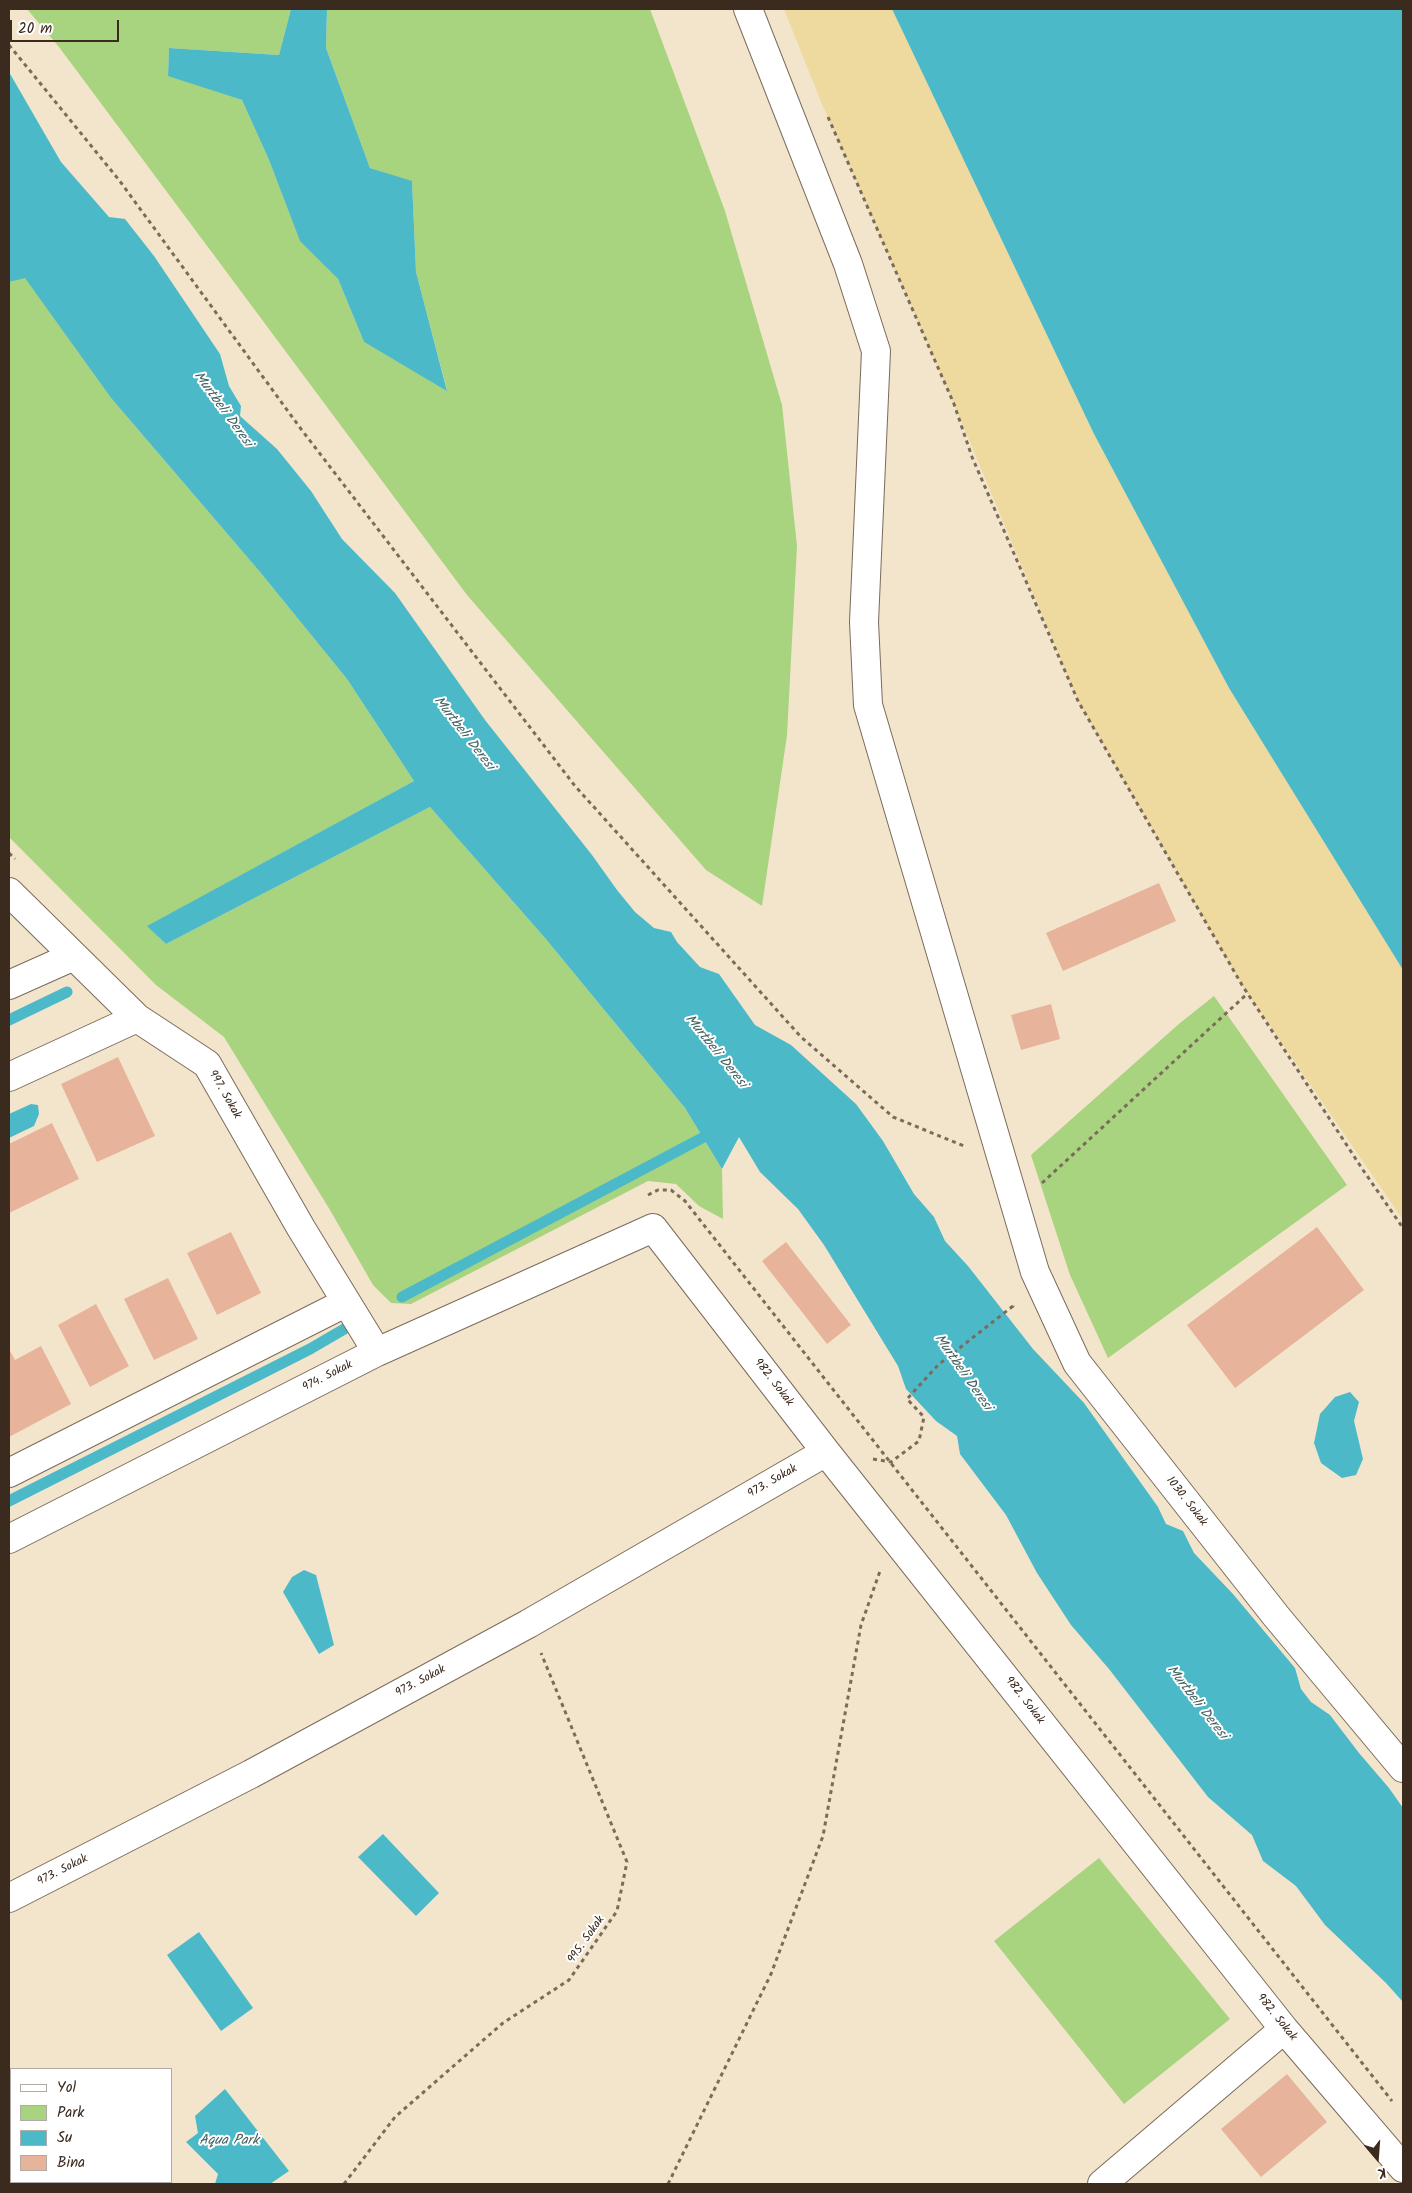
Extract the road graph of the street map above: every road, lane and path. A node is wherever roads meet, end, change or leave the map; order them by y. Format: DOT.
graph roads {
  1 [pos="748,9"];
  2 [pos="9,45"];
  3 [pos="827,115"];
  4 [pos="9,853"];
  5 [pos="16,860"];
  6 [pos="9,892"];
  7 [pos="74,956"];
  8 [pos="9,984"];
  9 [pos="1248,994"];
  10 [pos="137,1018"];
  11 [pos="9,1077"];
  12 [pos="1003,1161"];
  13 [pos="644,1197"];
  14 [pos="1016,1207"];
  15 [pos="653,1228"];
  16 [pos="1403,1228"];
  17 [pos="1011,1297"];
  18 [pos="346,1303"];
  19 [pos="377,1352"];
  20 [pos="826,1452"];
  21 [pos="891,1462"];
  22 [pos="9,1473"];
  23 [pos="892,1534"];
  24 [pos="9,1539"];
  25 [pos="528,1624"];
  26 [pos="1403,1768"];
  27 [pos="9,1898"];
  28 [pos="1284,2028"];
  29 [pos="1397,2108"];
  30 [pos="1403,2168"];
  31 [pos="344,2184"];
  32 [pos="668,2184"];
  33 [pos="1102,2184"];
  1 -- 12 [label="street, 1030. Sokak"];
  2 -- 12 [label="path"];
  3 -- 9 [label="path"];
  4 -- 5 [label="path"];
  6 -- 7 [label="street, 997. Sokak"];
  7 -- 8 [label="street"];
  7 -- 10 [label="street, 997. Sokak"];
  9 -- 14 [label="path"];
  9 -- 16 [label="path"];
  10 -- 11 [label="street"];
  10 -- 18 [label="street, 997. Sokak"];
  12 -- 14 [label="street, 1030. Sokak"];
  13 -- 21 [label="path"];
  14 -- 26 [label="street, 1030. Sokak"];
  15 -- 19 [label="street, 974. Sokak"];
  15 -- 20 [label="street, 982. Sokak"];
  17 -- 21 [label="path"];
  18 -- 19 [label="street, 997. Sokak"];
  18 -- 22 [label="street"];
  19 -- 24 [label="street, 974. Sokak"];
  20 -- 21 [label="path"];
  20 -- 23 [label="street, 982. Sokak"];
  20 -- 25 [label="street, 973. Sokak"];
  21 -- 29 [label="path"];
  23 -- 28 [label="street, 982. Sokak"];
  23 -- 32 [label="path"];
  25 -- 27 [label="street, 973. Sokak"];
  25 -- 31 [label="path, 995. Sokak"];
  28 -- 30 [label="street, 982. Sokak"];
  28 -- 33 [label="street"];
}
